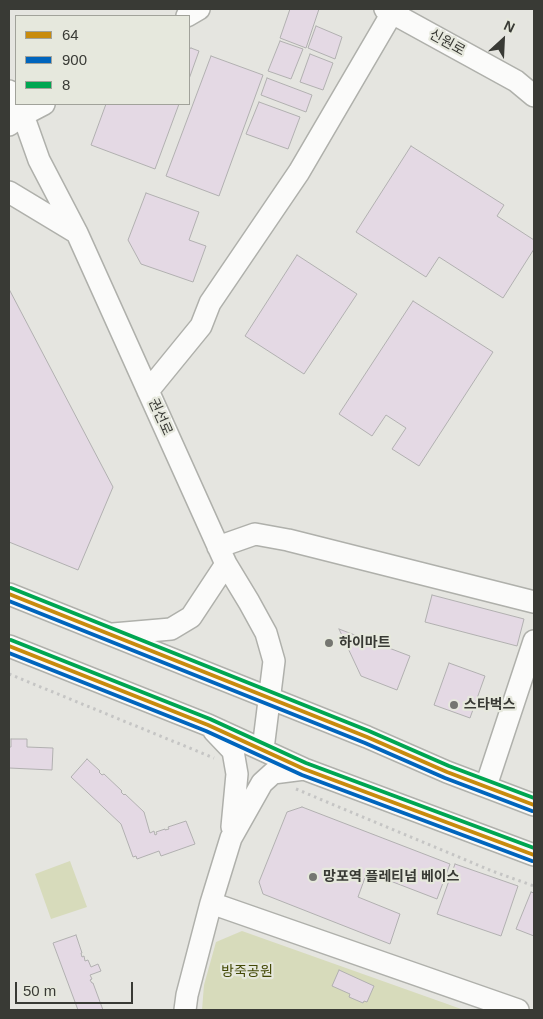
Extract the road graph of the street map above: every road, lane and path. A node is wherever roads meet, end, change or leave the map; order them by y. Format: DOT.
graph roads {
  1 [pos="389,11"];
  2 [pos="9,92"];
  3 [pos="534,96"];
  4 [pos="42,105"];
  5 [pos="16,120"];
  6 [pos="9,192"];
  7 [pos="77,233"];
  8 [pos="148,391"];
  9 [pos="222,555"];
  10 [pos="9,594"];
  11 [pos="534,602"];
  12 [pos="109,635"];
  13 [pos="534,641"];
  14 [pos="9,646"];
  15 [pos="9,674"];
  16 [pos="270,698"];
  17 [pos="208,725"];
  18 [pos="263,749"];
  19 [pos="220,761"];
  20 [pos="304,769"];
  21 [pos="486,786"];
  22 [pos="292,787"];
  23 [pos="534,805"];
  24 [pos="232,838"];
  25 [pos="534,855"];
  26 [pos="534,886"];
  27 [pos="211,903"];
  28 [pos="185,1010"];
  29 [pos="518,1010"];
  1 -- 3 [label="street, 신원로"];
  1 -- 8 [label="street"];
  2 -- 5 [label="street, 권선로"];
  4 -- 5 [label="street"];
  5 -- 7 [label="street, 권선로"];
  6 -- 7 [label="street"];
  7 -- 8 [label="street, 권선로"];
  8 -- 9 [label="street, 권선로"];
  9 -- 11 [label="street"];
  9 -- 12 [label="street"];
  9 -- 16 [label="street, 권선로"];
  10 -- 12 [label="street"];
  12 -- 16 [label="street"];
  13 -- 21 [label="street"];
  14 -- 17 [label="street"];
  15 -- 19 [label="path"];
  16 -- 18 [label="street, 권선로"];
  16 -- 21 [label="street"];
  17 -- 18 [label="street"];
  17 -- 24 [label="street"];
  18 -- 20 [label="street"];
  20 -- 24 [label="street"];
  20 -- 25 [label="street"];
  21 -- 23 [label="street"];
  22 -- 26 [label="path"];
  24 -- 27 [label="street"];
  27 -- 28 [label="street"];
  27 -- 29 [label="street"];
}
